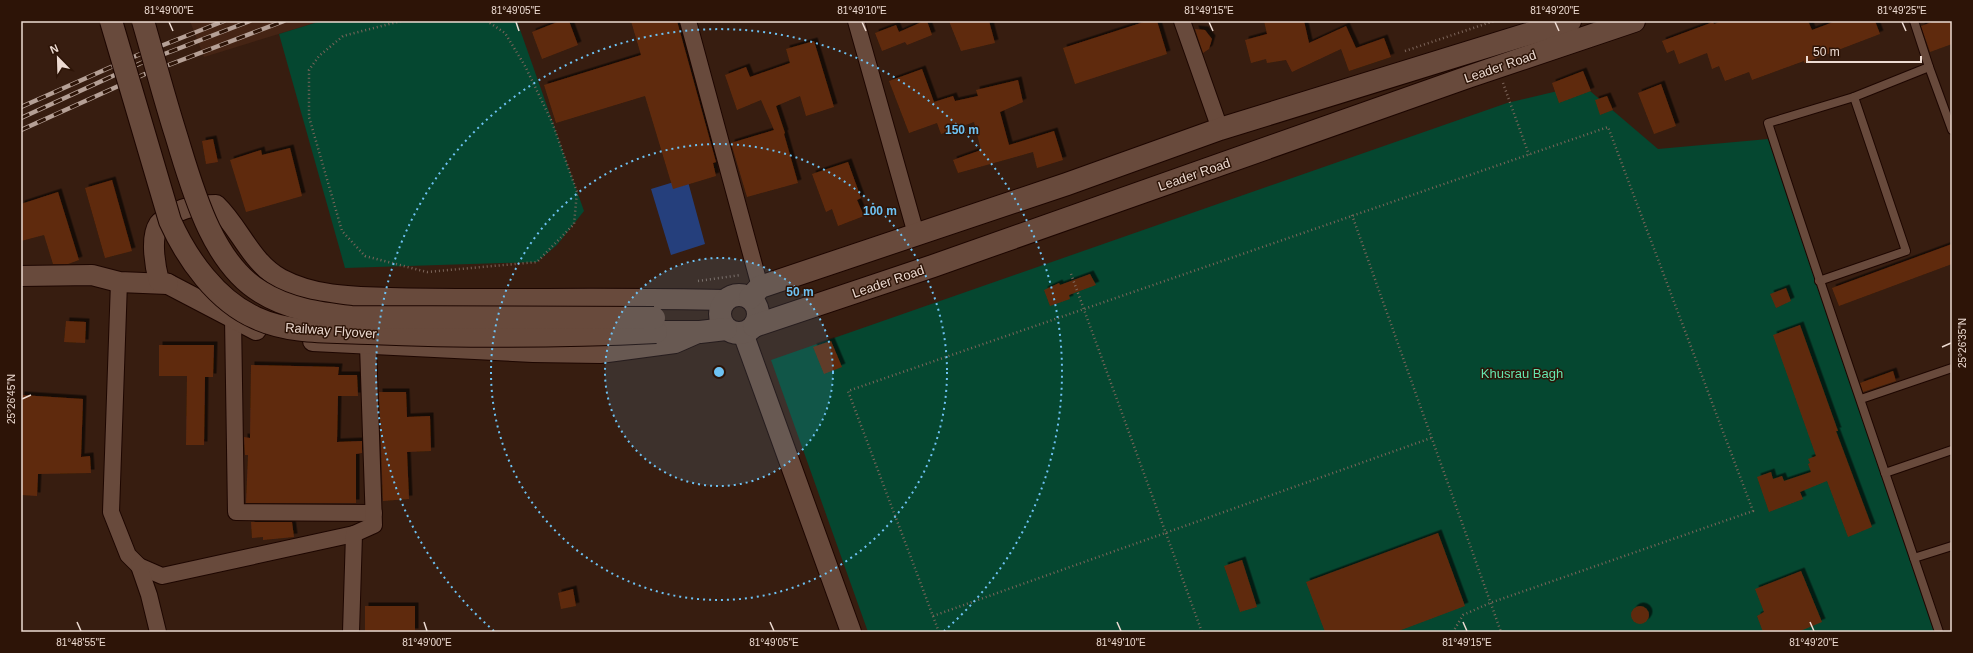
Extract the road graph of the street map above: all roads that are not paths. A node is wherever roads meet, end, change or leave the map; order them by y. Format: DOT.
graph roads {
  1 [pos="111,21"];
  2 [pos="143,21"];
  3 [pos="688,21"];
  4 [pos="856,21"];
  5 [pos="1182,21"];
  6 [pos="1570,21"];
  7 [pos="1634,21"];
  8 [pos="1914,21"];
  9 [pos="1929,67"];
  10 [pos="1854,97"];
  11 [pos="1220,129"];
  12 [pos="1952,130"];
  13 [pos="916,234"];
  14 [pos="21,276"];
  15 [pos="1819,281"];
  16 [pos="119,282"];
  17 [pos="168,284"];
  18 [pos="755,293"];
  19 [pos="234,318"];
  20 [pos="734,320"];
  21 [pos="656,325"];
  22 [pos="700,332"];
  23 [pos="368,345"];
  24 [pos="1952,368"];
  25 [pos="1861,399"];
  26 [pos="1952,450"];
  27 [pos="1885,473"];
  28 [pos="374,513"];
  29 [pos="354,534"];
  30 [pos="1952,546"];
  31 [pos="1914,558"];
  32 [pos="139,566"];
  33 [pos="158,632"];
  34 [pos="351,632"];
  35 [pos="851,632"];
  36 [pos="1939,632"];
  1 -- 21 [label="main road, Railway Flyover, bridge"];
  2 -- 21 [label="main road, Railway Flyover, bridge"];
  3 -- 18 [label="street"];
  4 -- 13 [label="street"];
  5 -- 11 [label="street"];
  6 -- 11 [label="main road, Leader Road"];
  7 -- 20 [label="main road, Leader Road"];
  8 -- 9 [label="lane"];
  9 -- 10 [label="lane"];
  9 -- 12 [label="lane"];
  10 -- 15 [label="lane"];
  10 -- 15 [label="lane"];
  11 -- 13 [label="main road, Leader Road"];
  13 -- 18 [label="main road, Leader Road"];
  14 -- 16 [label="street"];
  15 -- 25 [label="lane"];
  16 -- 17 [label="street"];
  16 -- 32 [label="street"];
  17 -- 19 [label="street"];
  17 -- 20 [label="street"];
  18 -- 20 [label="main road"];
  19 -- 23 [label="street"];
  19 -- 28 [label="street"];
  20 -- 21 [label="main road, Railway Flyover"];
  20 -- 22 [label="main road, Railway Flyover"];
  20 -- 35 [label="street"];
  21 -- 22 [label="main road, Railway Flyover"];
  22 -- 23 [label="street"];
  23 -- 28 [label="street"];
  24 -- 25 [label="lane"];
  25 -- 27 [label="lane"];
  26 -- 27 [label="lane"];
  27 -- 31 [label="lane"];
  28 -- 29 [label="street"];
  29 -- 32 [label="street"];
  29 -- 34 [label="street"];
  30 -- 31 [label="lane"];
  31 -- 36 [label="lane"];
  32 -- 33 [label="street"];
}
